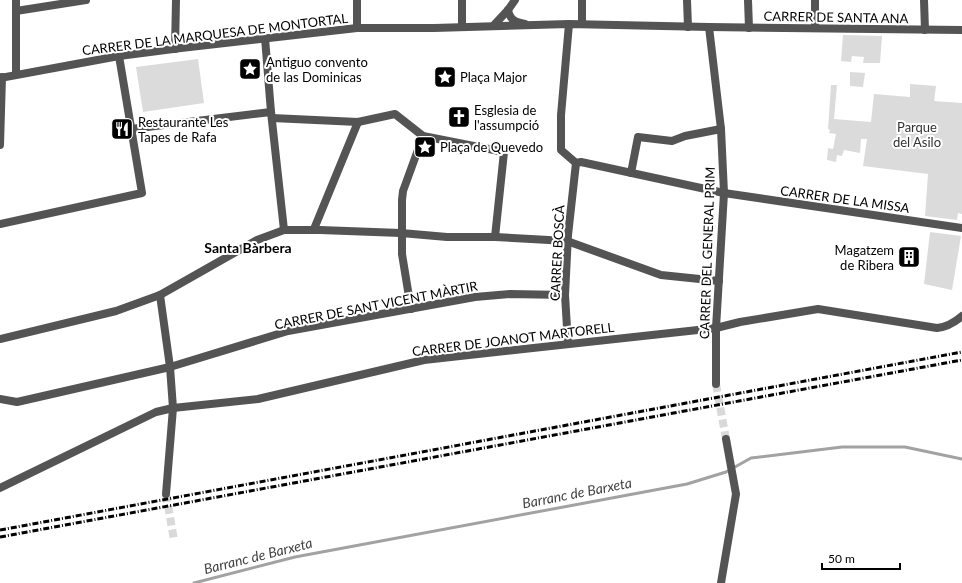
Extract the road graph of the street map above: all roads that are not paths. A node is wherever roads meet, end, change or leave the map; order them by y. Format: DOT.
graph roads {
  1 [pos="16,0"];
  2 [pos="86,0"];
  3 [pos="176,0"];
  4 [pos="357,0"];
  5 [pos="462,0"];
  6 [pos="515,0"];
  7 [pos="582,0"];
  8 [pos="687,0"];
  9 [pos="748,0"];
  10 [pos="815,0"];
  11 [pos="924,0"];
  12 [pos="508,10"];
  13 [pos="16,11"];
  14 [pos="524,24"];
  15 [pos="569,24"];
  16 [pos="582,24"];
  17 [pos="491,25"];
  18 [pos="462,27"];
  19 [pos="688,27"];
  20 [pos="709,27"];
  21 [pos="357,28"];
  22 [pos="749,28"];
  23 [pos="815,28"];
  24 [pos="925,30"];
  25 [pos="962,30"];
  26 [pos="265,38"];
  27 [pos="175,49"];
  28 [pos="119,56"];
  29 [pos="16,74"];
  30 [pos="1,78"];
  31 [pos="271,115"];
  32 [pos="358,122"];
  33 [pos="131,129"];
  34 [pos="721,129"];
  35 [pos="423,136"];
  36 [pos="0,145"];
  37 [pos="576,163"];
  38 [pos="631,173"];
  39 [pos="724,193"];
  40 [pos="0,224"];
  41 [pos="962,228"];
  42 [pos="314,229"];
  43 [pos="284,230"];
  44 [pos="402,233"];
  45 [pos="495,237"];
  46 [pos="568,241"];
  47 [pos="719,281"];
  48 [pos="160,295"];
  49 [pos="566,295"];
  50 [pos="411,309"];
  51 [pos="962,316"];
  52 [pos="716,328"];
  53 [pos="0,339"];
  54 [pos="568,344"];
  55 [pos="170,368"];
  56 [pos="716,384"];
  57 [pos="0,400"];
  58 [pos="173,408"];
  59 [pos="726,439"];
  60 [pos="0,488"];
  61 [pos="166,494"];
  62 [pos="721,583"];
  1 -- 13 [label="street"];
  2 -- 13 [label="street"];
  3 -- 27 [label="street"];
  4 -- 21 [label="street"];
  5 -- 18 [label="street"];
  6 -- 12 [label="street"];
  7 -- 16 [label="street"];
  8 -- 19 [label="street"];
  9 -- 22 [label="street"];
  10 -- 23 [label="street"];
  11 -- 24 [label="street"];
  12 -- 14 [label="street"];
  12 -- 17 [label="street"];
  13 -- 29 [label="street"];
  14 -- 15 [label="street, CARRER DE SANTA ANA"];
  14 -- 17 [label="street, CARRER DE SANTA ANA"];
  15 -- 16 [label="street, CARRER DE SANTA ANA"];
  15 -- 37 [label="street"];
  16 -- 19 [label="street, CARRER DE SANTA ANA"];
  17 -- 18 [label="street"];
  18 -- 21 [label="street, CARRER DE LA MARQUESA DE MONTORTAL"];
  19 -- 20 [label="street, CARRER DE SANTA ANA"];
  20 -- 22 [label="street, CARRER DE SANTA ANA"];
  20 -- 34 [label="street, CARRER DEL GENERAL PRIM"];
  21 -- 26 [label="street, CARRER DE LA MARQUESA DE MONTORTAL"];
  22 -- 23 [label="street, CARRER DE SANTA ANA"];
  23 -- 24 [label="street, CARRER DE SANTA ANA"];
  24 -- 25 [label="street, CARRER DE SANTA ANA"];
  26 -- 27 [label="street, CARRER DE LA MARQUESA DE MONTORTAL"];
  26 -- 31 [label="street"];
  27 -- 28 [label="street, CARRER DE LA MARQUESA DE MONTORTAL"];
  28 -- 29 [label="street, CARRER DE LA MARQUESA DE MONTORTAL"];
  28 -- 33 [label="street"];
  29 -- 30 [label="street, CARRER DE LA MARQUESA DE MONTORTAL"];
  30 -- 36 [label="street"];
  31 -- 32 [label="street"];
  31 -- 33 [label="street"];
  31 -- 43 [label="street"];
  32 -- 35 [label="street"];
  32 -- 42 [label="street"];
  33 -- 40 [label="street"];
  34 -- 38 [label="street"];
  34 -- 39 [label="street, CARRER DEL GENERAL PRIM"];
  35 -- 44 [label="street"];
  35 -- 45 [label="street"];
  37 -- 38 [label="street, CARRER DE LA MISSA"];
  37 -- 46 [label="street, CARRER BOSCÀ"];
  38 -- 39 [label="street, CARRER DE LA MISSA"];
  39 -- 41 [label="street, CARRER DE LA MISSA"];
  39 -- 47 [label="street, CARRER DEL GENERAL PRIM"];
  42 -- 43 [label="street"];
  42 -- 44 [label="street"];
  43 -- 48 [label="street"];
  44 -- 45 [label="street"];
  44 -- 50 [label="street"];
  45 -- 46 [label="street"];
  46 -- 47 [label="street"];
  46 -- 49 [label="street, CARRER BOSCÀ"];
  47 -- 52 [label="street, CARRER DEL GENERAL PRIM"];
  48 -- 53 [label="street"];
  48 -- 55 [label="street"];
  49 -- 50 [label="street, CARRER DE SANT VICENT MÀRTIR"];
  49 -- 54 [label="street, CARRER BOSCÀ"];
  50 -- 55 [label="street, CARRER DE SANT VICENT MÀRTIR"];
  51 -- 52 [label="street, CARRER DE JOANOT MARTORELL"];
  52 -- 54 [label="street, CARRER DE JOANOT MARTORELL"];
  52 -- 56 [label="street, CARRER DEL GENERAL PRIM"];
  54 -- 58 [label="street, CARRER DE JOANOT MARTORELL"];
  55 -- 57 [label="street, CARRER DE SANT VICENT MÀRTIR"];
  55 -- 58 [label="street"];
  58 -- 60 [label="street, CARRER DE JOANOT MARTORELL"];
  58 -- 61 [label="street"];
  59 -- 62 [label="street"];
}
